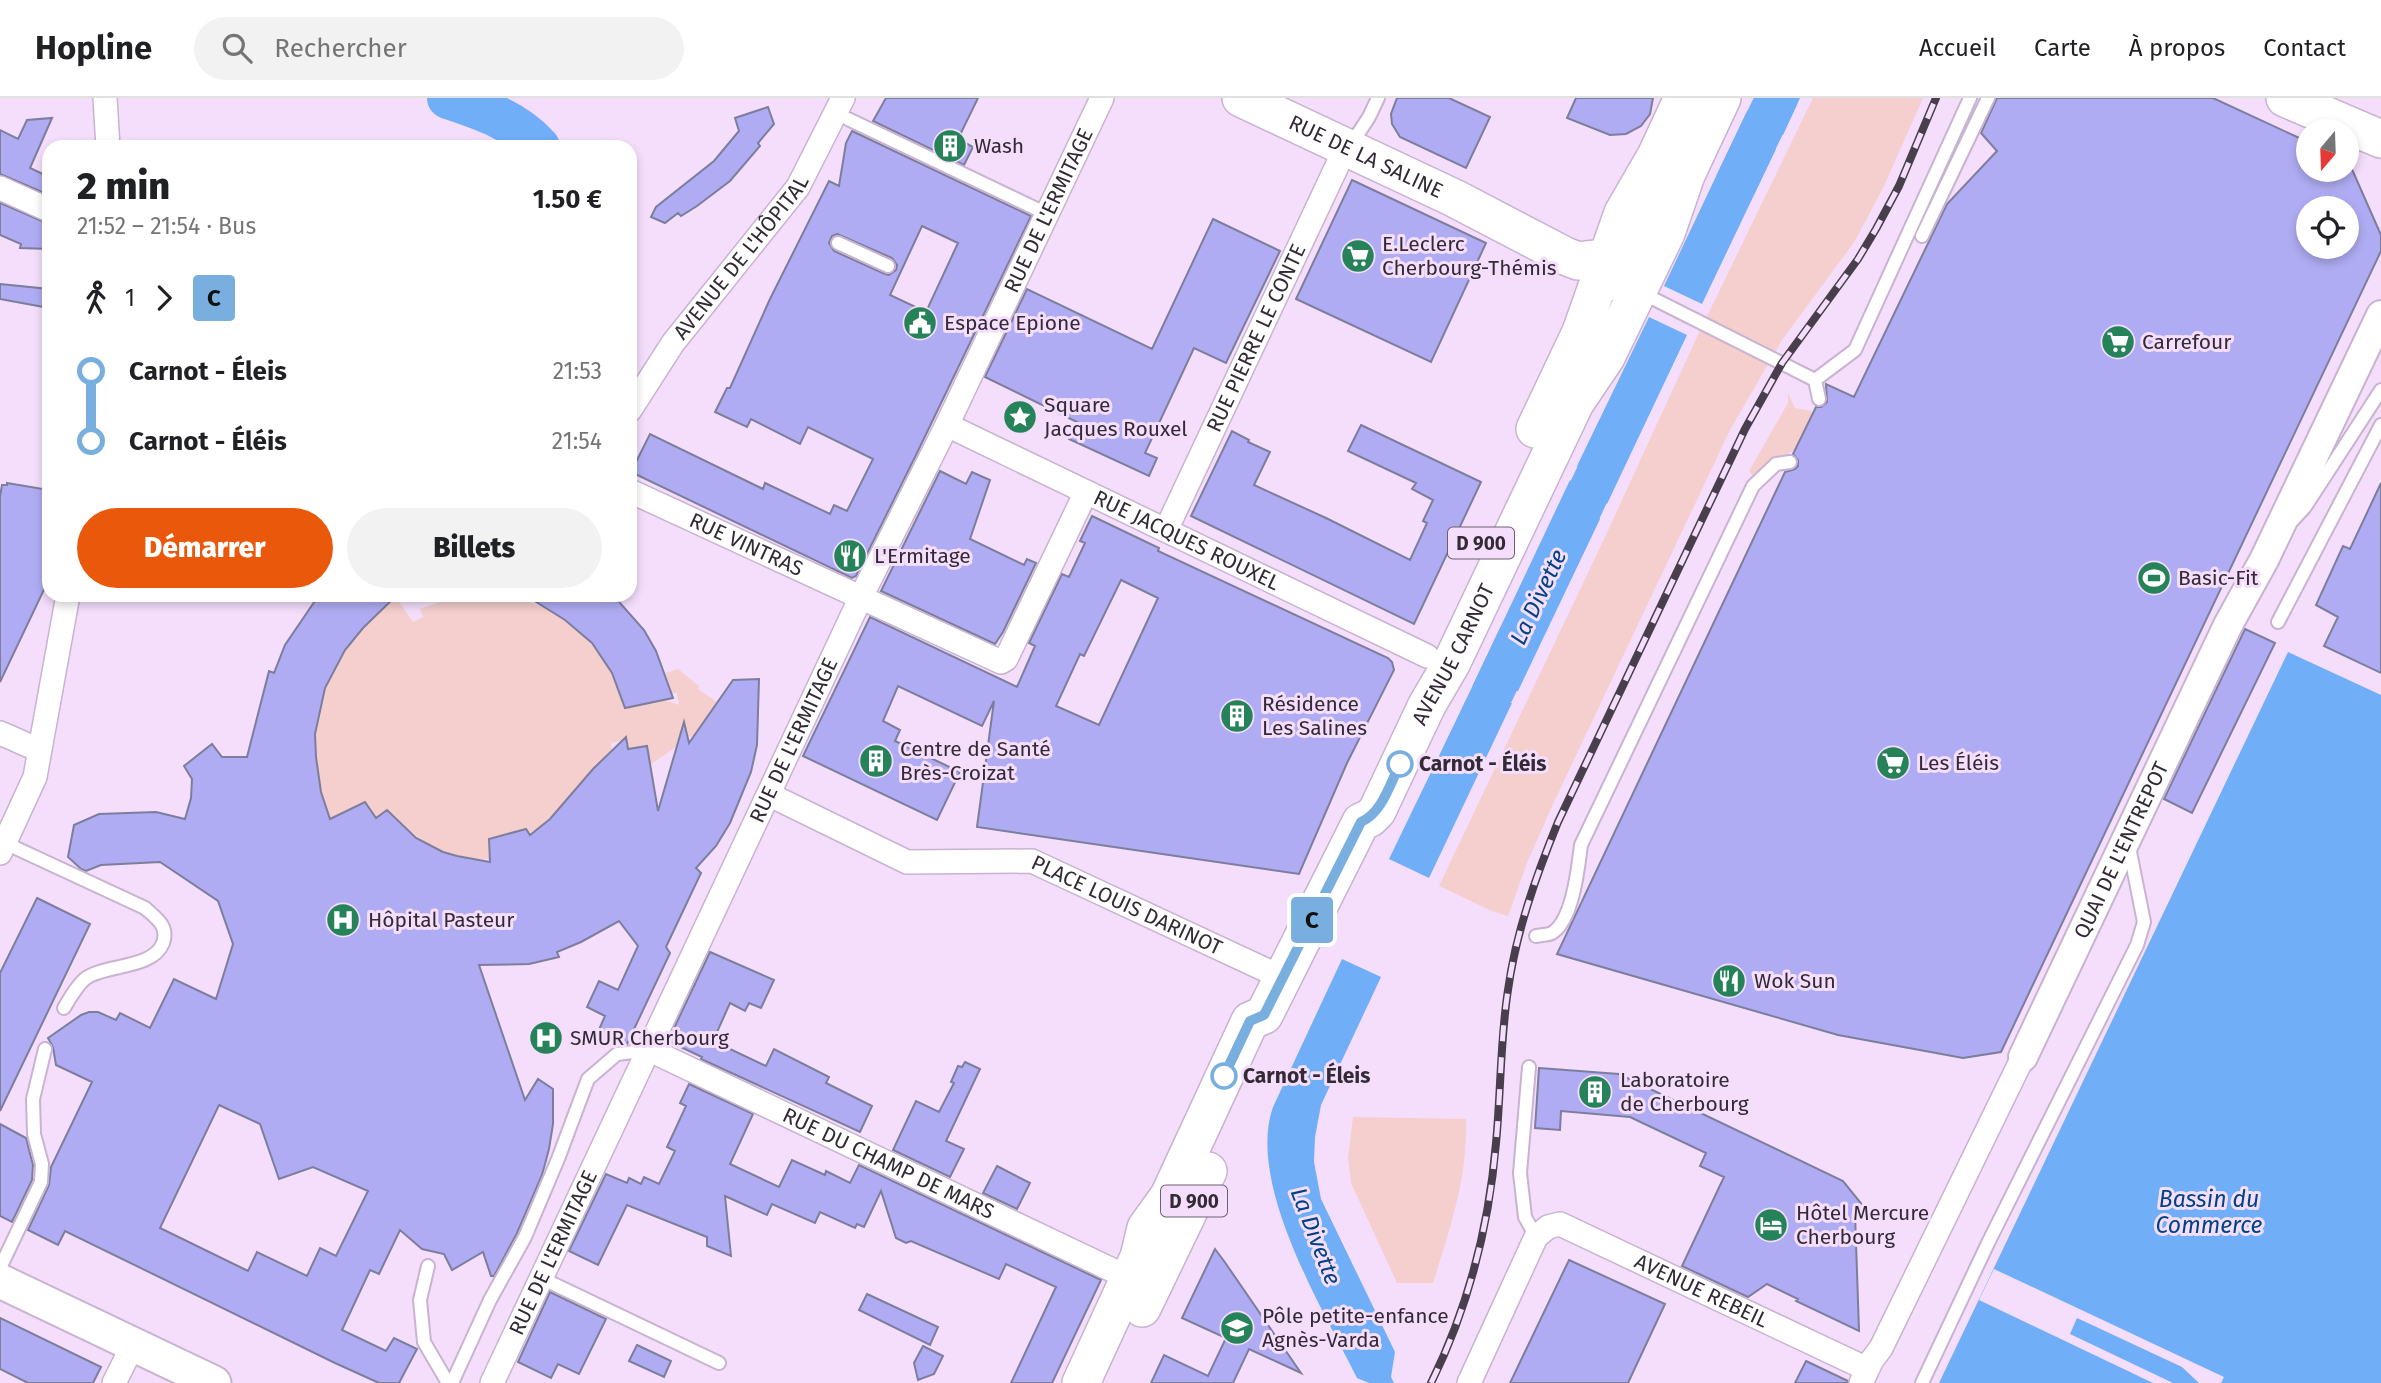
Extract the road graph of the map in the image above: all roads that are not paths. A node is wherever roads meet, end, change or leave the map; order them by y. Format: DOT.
graph roads {
  1 [pos="105,98"];
  2 [pos="1102,98"];
  3 [pos="1241,98"];
  4 [pos="1378,98"];
  5 [pos="1683,98"];
  6 [pos="1722,98"];
  7 [pos="1970,98"];
  8 [pos="1988,98"];
  9 [pos="2286,98"];
  10 [pos="846,109"];
  11 [pos="2381,114"];
  12 [pos="2333,119"];
  13 [pos="2355,119"];
  14 [pos="2359,130"];
  15 [pos="2359,139"];
  16 [pos="2381,139"];
  17 [pos="108,140"];
  18 [pos="1682,144"];
  19 [pos="1348,148"];
  20 [pos="2381,158"];
  21 [pos="0,188"];
  22 [pos="42,207"];
  23 [pos="1047,214"];
  24 [pos="1644,223"];
  25 [pos="1923,236"];
  26 [pos="838,243"];
  27 [pos="888,266"];
  28 [pos="1623,282"];
  29 [pos="2381,315"];
  30 [pos="1597,327"];
  31 [pos="1815,380"];
  32 [pos="2381,390"];
  33 [pos="637,399"];
  34 [pos="1819,399"];
  35 [pos="2370,407"];
  36 [pos="2381,417"];
  37 [pos="947,425"];
  38 [pos="2381,425"];
  39 [pos="1790,462"];
  40 [pos="1086,492"];
  41 [pos="637,494"];
  42 [pos="1166,530"];
  43 [pos="2273,541"];
  44 [pos="861,597"];
  45 [pos="67,602"];
  46 [pos="2278,622"];
  47 [pos="1427,656"];
  48 [pos="1434,694"];
  49 [pos="0,733"];
  50 [pos="39,750"];
  51 [pos="770,795"];
  52 [pos="1361,822"];
  53 [pos="2127,836"];
  54 [pos="2,848"];
  55 [pos="1536,936"];
  56 [pos="1283,978"];
  57 [pos="64,1008"];
  58 [pos="1264,1015"];
  59 [pos="45,1049"];
  60 [pos="650,1050"];
  61 [pos="2023,1057"];
  62 [pos="1529,1067"];
  63 [pos="1209,1110"];
  64 [pos="1549,1224"];
  65 [pos="428,1266"];
  66 [pos="0,1268"];
  67 [pos="541,1278"];
  68 [pos="1129,1278"];
  69 [pos="0,1281"];
  70 [pos="133,1345"];
  71 [pos="719,1363"];
  72 [pos="1864,1376"];
  73 [pos="114,1383"];
  74 [pos="214,1383"];
  75 [pos="450,1383"];
  76 [pos="492,1383"];
  77 [pos="1081,1383"];
  78 [pos="1094,1383"];
  79 [pos="1107,1383"];
  80 [pos="1469,1383"];
  81 [pos="1922,1383"];
  1 -- 17 [label="street"];
  2 -- 23 [label="street, RUE DE L'ERMITAGE"];
  3 -- 19 [label="main road, RUE DE LA SALINE"];
  4 -- 19 [label="lane"];
  5 -- 28 [label="main road, D 900"];
  6 -- 28 [label="main road, AVENUE CARNOT / D 900"];
  7 -- 31 [label="lane"];
  8 -- 25 [label="lane"];
  9 -- 12 [label="main road"];
  10 -- 23 [label="lane"];
  10 -- 33 [label="street, AVENUE DE L'HÔPITAL"];
  11 -- 13 [label="main road"];
  14 -- 16 [label="main road"];
  15 -- 20 [label="street"];
  18 -- 24 [label="lane"];
  19 -- 28 [label="main road, RUE DE LA SALINE"];
  19 -- 42 [label="street, RUE PIERRE LE CONTE"];
  21 -- 22 [label="street"];
  23 -- 37 [label="street, RUE DE L'ERMITAGE"];
  24 -- 28 [label="lane"];
  24 -- 28 [label="lane"];
  26 -- 27 [label="lane"];
  28 -- 31 [label="lane"];
  28 -- 47 [label="main road, D 900"];
  28 -- 48 [label="main road, AVENUE CARNOT / D 900"];
  29 -- 43 [label="street, QUAI DE L'ENTREPOT"];
  30 -- 48 [label="lane"];
  31 -- 34 [label="lane"];
  32 -- 35 [label="lane"];
  35 -- 36 [label="lane"];
  35 -- 43 [label="lane"];
  37 -- 40 [label="street, RUE JACQUES ROUXEL"];
  37 -- 44 [label="street, RUE DE L'ERMITAGE"];
  38 -- 46 [label="lane"];
  39 -- 55 [label="lane"];
  40 -- 42 [label="street, RUE JACQUES ROUXEL"];
  40 -- 44 [label="street, RUE VINTRAS"];
  41 -- 44 [label="street, RUE VINTRAS"];
  42 -- 47 [label="street, RUE JACQUES ROUXEL"];
  43 -- 53 [label="street, QUAI DE L'ENTREPOT"];
  44 -- 51 [label="street, RUE DE L'ERMITAGE"];
  45 -- 50 [label="street"];
  47 -- 52 [label="main road, D 900"];
  48 -- 52 [label="main road, AVENUE CARNOT / D 900"];
  49 -- 50 [label="street"];
  50 -- 54 [label="street"];
  51 -- 56 [label="street, PLACE LOUIS DARINOT"];
  51 -- 60 [label="street, RUE DE L'ERMITAGE"];
  52 -- 56 [label="main road, AVENUE CARNOT / D 900"];
  53 -- 61 [label="street, QUAI DE L'ENTREPOT"];
  53 -- 81 [label="lane"];
  54 -- 57 [label="lane"];
  56 -- 58 [label="main road, AVENUE CARNOT / D 900"];
  58 -- 63 [label="main road, AVENUE CARNOT / D 900"];
  58 -- 79 [label="main road, AVENUE CARNOT / D 900"];
  59 -- 66 [label="lane"];
  60 -- 67 [label="street, RUE DE L'ERMITAGE"];
  60 -- 68 [label="street, RUE DU CHAMP DE MARS"];
  60 -- 75 [label="lane"];
  61 -- 72 [label="street, QUAI DE L'ENTREPOT"];
  62 -- 64 [label="lane"];
  63 -- 68 [label="main road, AVENUE CARNOT / D 900"];
  63 -- 78 [label="lane"];
  64 -- 72 [label="street, AVENUE REBEIL"];
  64 -- 80 [label="street"];
  65 -- 75 [label="lane"];
  67 -- 71 [label="lane"];
  67 -- 76 [label="street, RUE DE L'ERMITAGE"];
  68 -- 77 [label="main road, AVENUE CARNOT / D 900"];
  69 -- 70 [label="main road"];
  70 -- 73 [label="street"];
  70 -- 74 [label="main road"];
}
